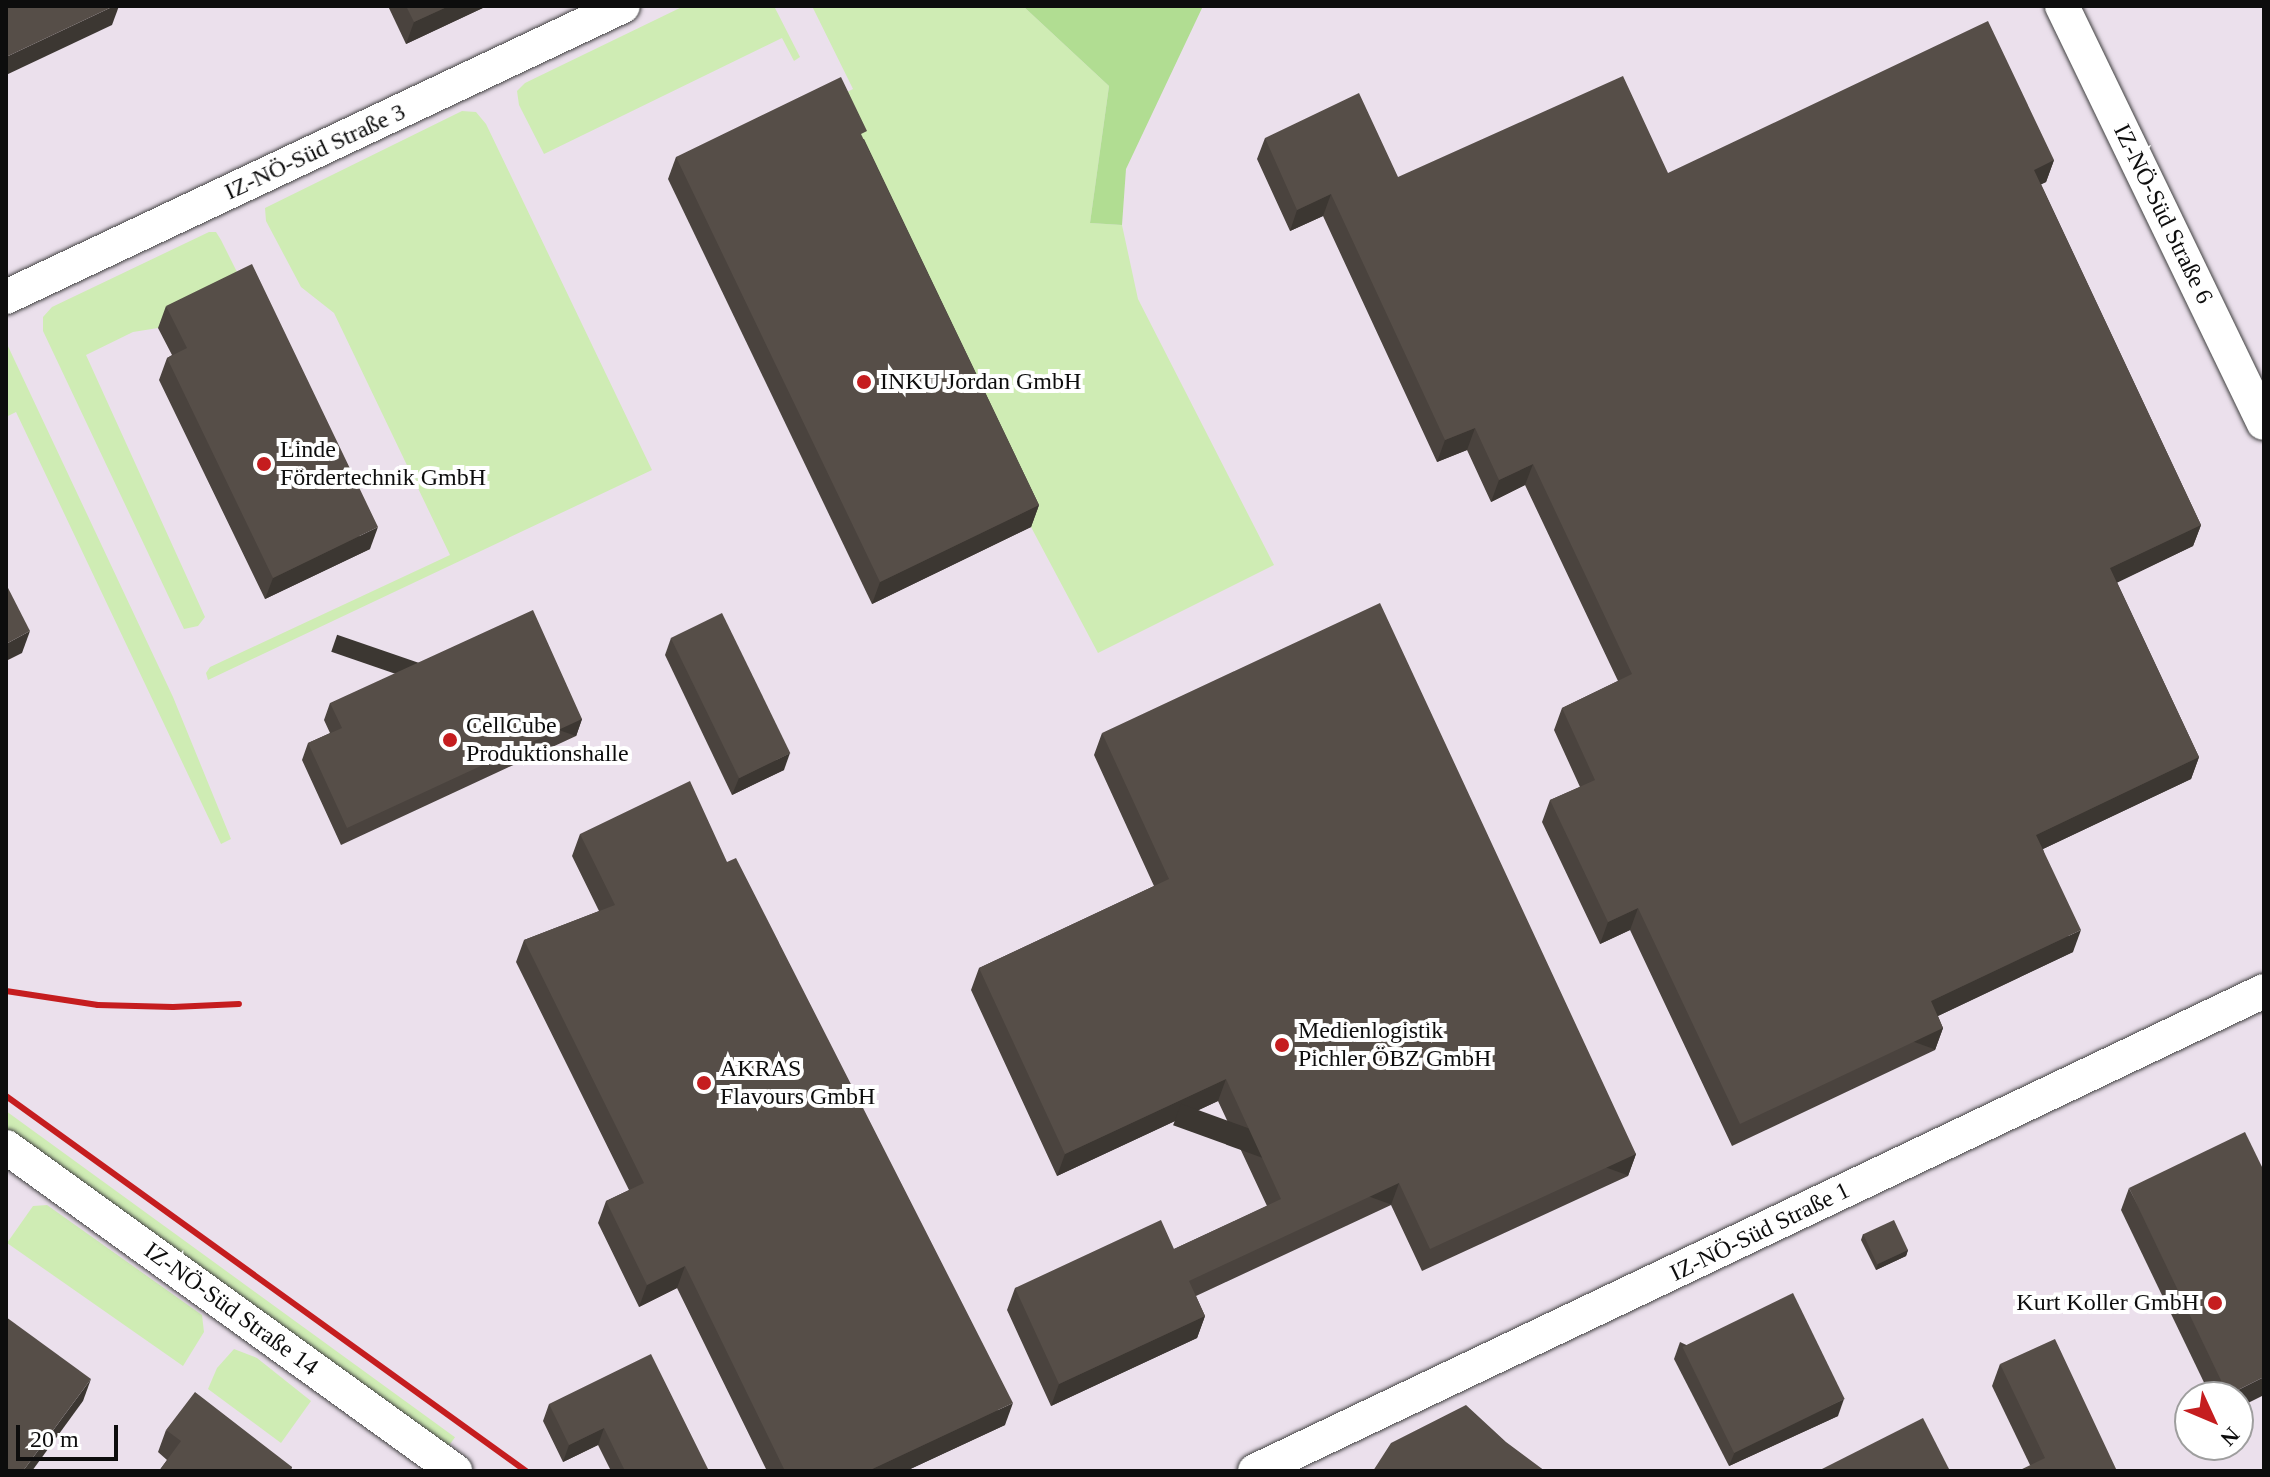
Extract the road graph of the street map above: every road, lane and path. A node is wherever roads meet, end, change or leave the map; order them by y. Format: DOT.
graph roads {
  1 [pos="623,6"];
  2 [pos="2062,6"];
  3 [pos="6,297"];
  4 [pos="2264,423"];
  5 [pos="2264,991"];
  6 [pos="6,1147"];
  7 [pos="455,1471"];
  8 [pos="1255,1471"];
  1 -- 3 [label="street, IZ-NÖ-Süd Straße 3"];
  2 -- 4 [label="street, IZ-NÖ-Süd Straße 6"];
  5 -- 8 [label="street, IZ-NÖ-Süd Straße 1"];
  6 -- 7 [label="street, IZ-NÖ-Süd Straße 14"];
}
